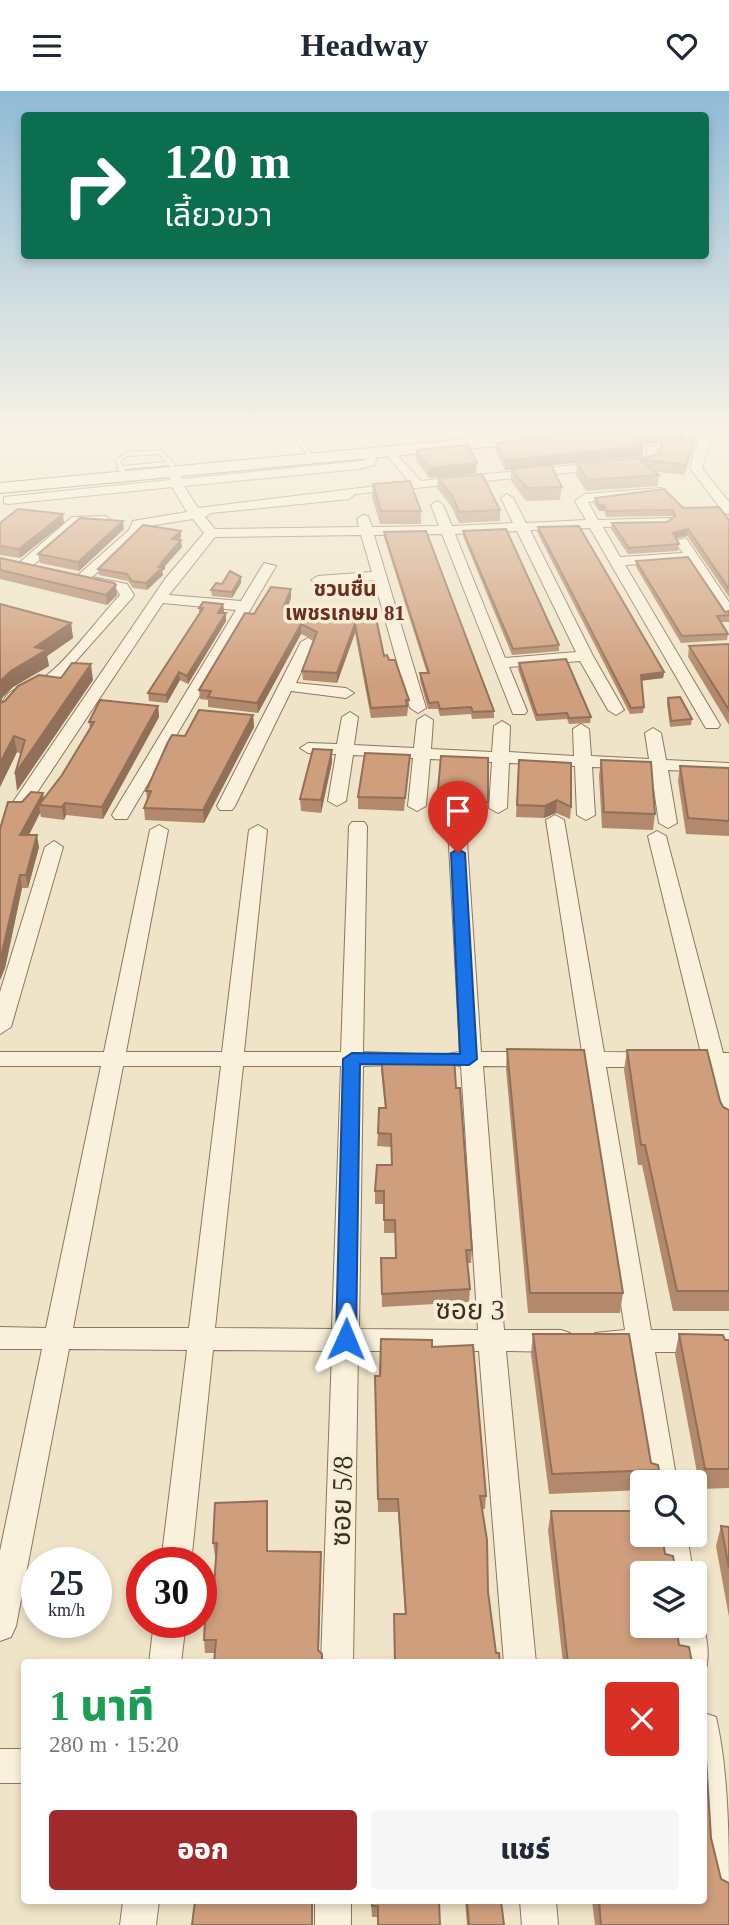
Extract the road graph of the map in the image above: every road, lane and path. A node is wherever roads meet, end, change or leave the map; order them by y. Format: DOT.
graph roads {
  1 [pos="200,514"];
  2 [pos="234,514"];
  3 [pos="440,514"];
  4 [pos="515,514"];
  5 [pos="589,514"];
  6 [pos="203,519"];
  7 [pos="666,521"];
  8 [pos="365,524"];
  9 [pos="595,525"];
  10 [pos="136,528"];
  11 [pos="523,528"];
  12 [pos="446,530"];
  13 [pos="681,541"];
  14 [pos="691,557"];
  15 [pos="615,561"];
  16 [pos="269,566"];
  17 [pos="47,571"];
  18 [pos="378,576"];
  19 [pos="318,580"];
  20 [pos="159,599"];
  21 [pos="244,606"];
  22 [pos="729,613"];
  23 [pos="308,642"];
  24 [pos="585,656"];
  25 [pos="499,663"];
  26 [pos="285,686"];
  27 [pos="346,694"];
  28 [pos="617,710"];
  29 [pos="519,711"];
  30 [pos="0,713"];
  31 [pos="350,717"];
  32 [pos="244,719"];
  33 [pos="269,721"];
  34 [pos="712,725"];
  35 [pos="502,726"];
  36 [pos="581,729"];
  37 [pos="653,733"];
  38 [pos="308,748"];
  39 [pos="345,750"];
  40 [pos="422,754"];
  41 [pos="499,757"];
  42 [pos="583,761"];
  43 [pos="658,765"];
  44 [pos="729,768"];
  45 [pos="337,801"];
  46 [pos="226,806"];
  47 [pos="417,806"];
  48 [pos="18,808"];
  49 [pos="498,808"];
  50 [pos="121,815"];
  51 [pos="586,815"];
  52 [pos="555,820"];
  53 [pos="358,826"];
  54 [pos="457,827"];
  55 [pos="159,829"];
  56 [pos="258,830"];
  57 [pos="54,847"];
  58 [pos="0,1027"];
  59 [pos="112,1057"];
  60 [pos="234,1058"];
  61 [pos="0,1059"];
  62 [pos="352,1059"];
  63 [pos="469,1059"];
  64 [pos="593,1060"];
  65 [pos="722,1060"];
  66 [pos="729,1119"];
  67 [pos="0,1338"];
  68 [pos="60,1338"];
  69 [pos="346,1339"];
  70 [pos="198,1340"];
  71 [pos="490,1341"];
  72 [pos="640,1341"];
  73 [pos="729,1341"];
  74 [pos="661,1470"];
  75 [pos="178,1547"];
  76 [pos="0,1626"];
  77 [pos="168,1638"];
  78 [pos="689,1638"];
  79 [pos="165,1659"];
  80 [pos="337,1659"];
  81 [pos="520,1659"];
  82 [pos="692,1659"];
  83 [pos="707,1741"];
  84 [pos="0,1766"];
  85 [pos="21,1766"];
  86 [pos="714,1769"];
  87 [pos="729,1885"];
  88 [pos="141,1904"];
  89 [pos="333,1904"];
  90 [pos="538,1904"];
  91 [pos="138,1925"];
  92 [pos="332,1925"];
  93 [pos="540,1925"];
  1 -- 6 [label="street"];
  2 -- 6 [label="street"];
  3 -- 12 [label="street"];
  4 -- 11 [label="street"];
  5 -- 9 [label="street"];
  6 -- 8 [label="street"];
  6 -- 10 [label="street"];
  6 -- 20 [label="street"];
  7 -- 9 [label="street"];
  8 -- 12 [label="street"];
  8 -- 18 [label="street"];
  9 -- 11 [label="street"];
  9 -- 15 [label="street"];
  10 -- 17 [label="street"];
  10 -- 30 [label="street"];
  11 -- 12 [label="street"];
  11 -- 24 [label="street"];
  12 -- 25 [label="street"];
  13 -- 14 [label="street"];
  14 -- 15 [label="street"];
  14 -- 22 [label="street"];
  15 -- 34 [label="street"];
  16 -- 21 [label="street"];
  18 -- 19 [label="street"];
  18 -- 40 [label="street"];
  20 -- 21 [label="street"];
  20 -- 48 [label="street"];
  21 -- 50 [label="street"];
  23 -- 26 [label="street"];
  24 -- 25 [label="street"];
  24 -- 28 [label="street"];
  25 -- 29 [label="street"];
  26 -- 27 [label="street"];
  26 -- 33 [label="street"];
  31 -- 39 [label="street"];
  32 -- 33 [label="street"];
  33 -- 46 [label="street"];
  35 -- 41 [label="street"];
  36 -- 42 [label="street"];
  37 -- 43 [label="street"];
  38 -- 39 [label="street"];
  39 -- 40 [label="street"];
  39 -- 45 [label="street"];
  40 -- 41 [label="street"];
  40 -- 47 [label="street"];
  41 -- 42 [label="street"];
  41 -- 49 [label="street"];
  42 -- 43 [label="street"];
  42 -- 51 [label="street"];
  43 -- 44 [label="street"];
  43 -- 65 [label="street"];
  52 -- 64 [label="street"];
  53 -- 62 [label="street, ซอย 5/8"];
  54 -- 63 [label="street"];
  55 -- 59 [label="street"];
  56 -- 60 [label="street"];
  57 -- 58 [label="street"];
  59 -- 60 [label="street"];
  59 -- 61 [label="street"];
  59 -- 68 [label="street"];
  60 -- 62 [label="street"];
  60 -- 70 [label="street"];
  62 -- 63 [label="street"];
  62 -- 69 [label="street, ซอย 5/8"];
  63 -- 64 [label="street"];
  63 -- 71 [label="street"];
  64 -- 65 [label="street"];
  64 -- 72 [label="street"];
  65 -- 66 [label="street"];
  67 -- 68 [label="street, ซอย 3"];
  68 -- 70 [label="street, ซอย 3"];
  68 -- 76 [label="street"];
  69 -- 70 [label="street, ซอย 3"];
  69 -- 71 [label="street, ซอย 3"];
  69 -- 80 [label="street, ซอย 5/8"];
  70 -- 75 [label="street"];
  71 -- 72 [label="street, ซอย 3"];
  71 -- 81 [label="street"];
  72 -- 73 [label="street, ซอย 3"];
  72 -- 74 [label="street"];
  77 -- 79 [label="street"];
  78 -- 82 [label="street"];
  83 -- 86 [label="street"];
  84 -- 85 [label="street"];
  86 -- 87 [label="street"];
  88 -- 91 [label="street"];
  89 -- 92 [label="street"];
  90 -- 93 [label="street"];
}
